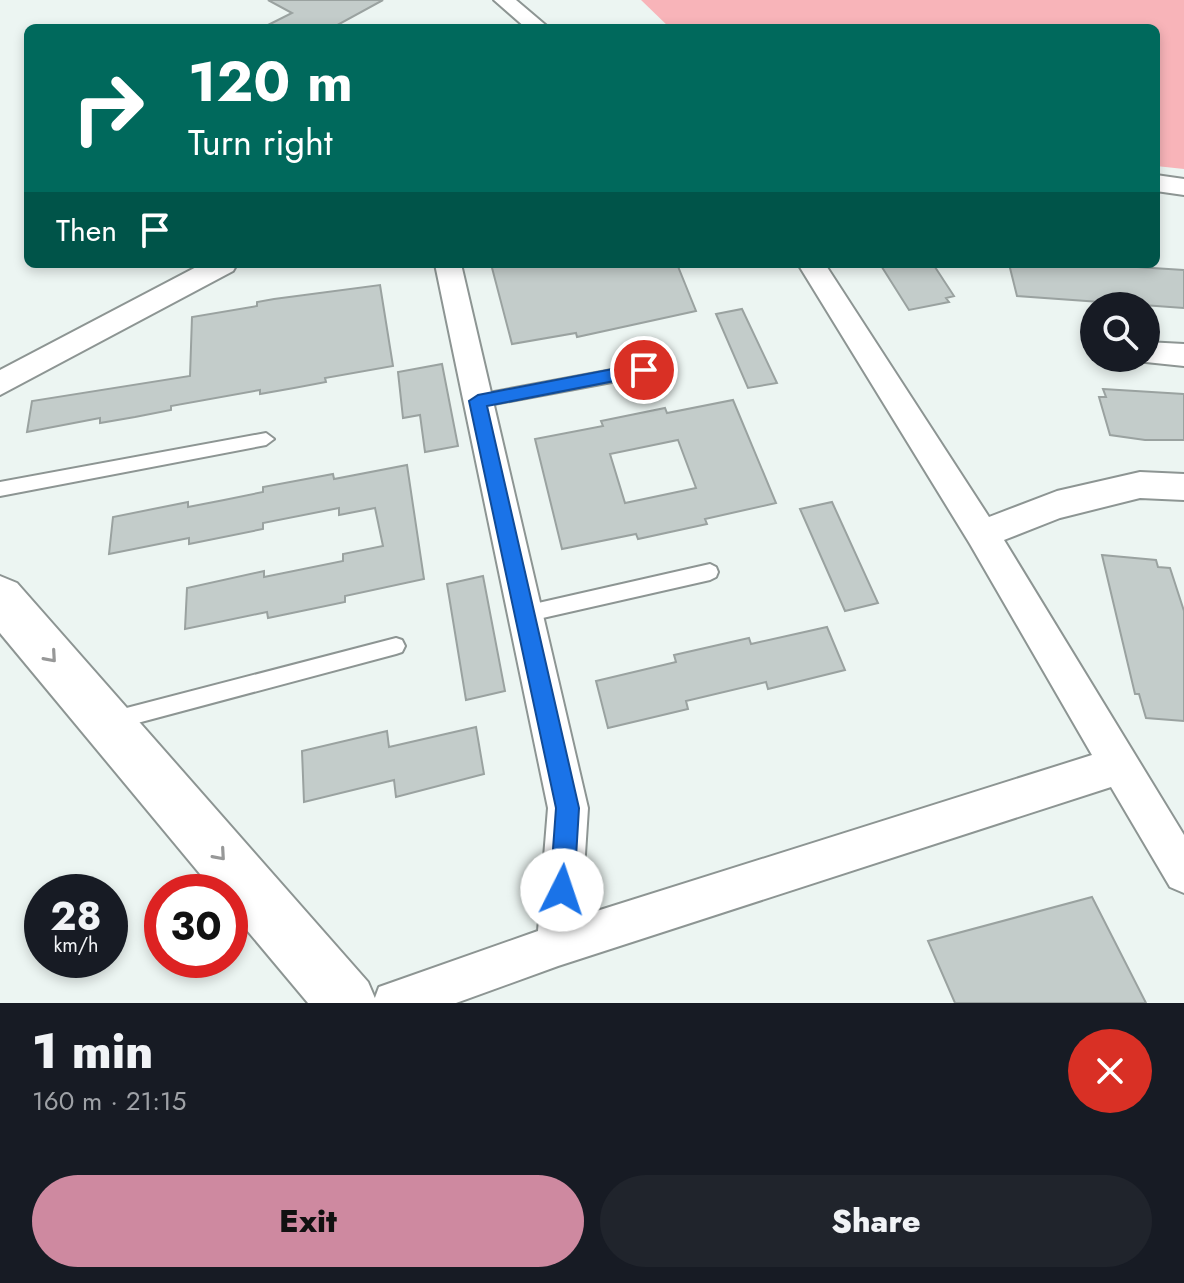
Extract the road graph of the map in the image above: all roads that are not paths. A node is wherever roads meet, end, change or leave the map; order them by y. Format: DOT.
graph roads {
  1 [pos="504,0"];
  2 [pos="534,24"];
  3 [pos="1160,184"];
  4 [pos="1184,187"];
  5 [pos="217,268"];
  6 [pos="449,268"];
  7 [pos="814,268"];
  8 [pos="1160,354"];
  9 [pos="1184,355"];
  10 [pos="644,370"];
  11 [pos="0,384"];
  12 [pos="478,401"];
  13 [pos="266,439"];
  14 [pos="1184,487"];
  15 [pos="0,489"];
  16 [pos="982,534"];
  17 [pos="710,572"];
  18 [pos="0,598"];
  19 [pos="525,614"];
  20 [pos="396,646"];
  21 [pos="107,723"];
  22 [pos="1120,765"];
  23 [pos="1184,873"];
  24 [pos="558,945"];
  25 [pos="347,1003"];
  26 [pos="395,1003"];
  1 -- 2 [label="street"];
  3 -- 4 [label="street"];
  5 -- 11 [label="street"];
  6 -- 12 [label="street"];
  7 -- 16 [label="street"];
  8 -- 9 [label="street"];
  10 -- 12 [label="lane"];
  12 -- 19 [label="street"];
  13 -- 15 [label="lane"];
  14 -- 16 [label="street"];
  16 -- 22 [label="street"];
  17 -- 19 [label="lane"];
  18 -- 21 [label="street, one-way"];
  19 -- 24 [label="street"];
  20 -- 21 [label="lane"];
  21 -- 25 [label="street, one-way"];
  22 -- 23 [label="street"];
  22 -- 24 [label="street"];
  24 -- 26 [label="street"];
}
